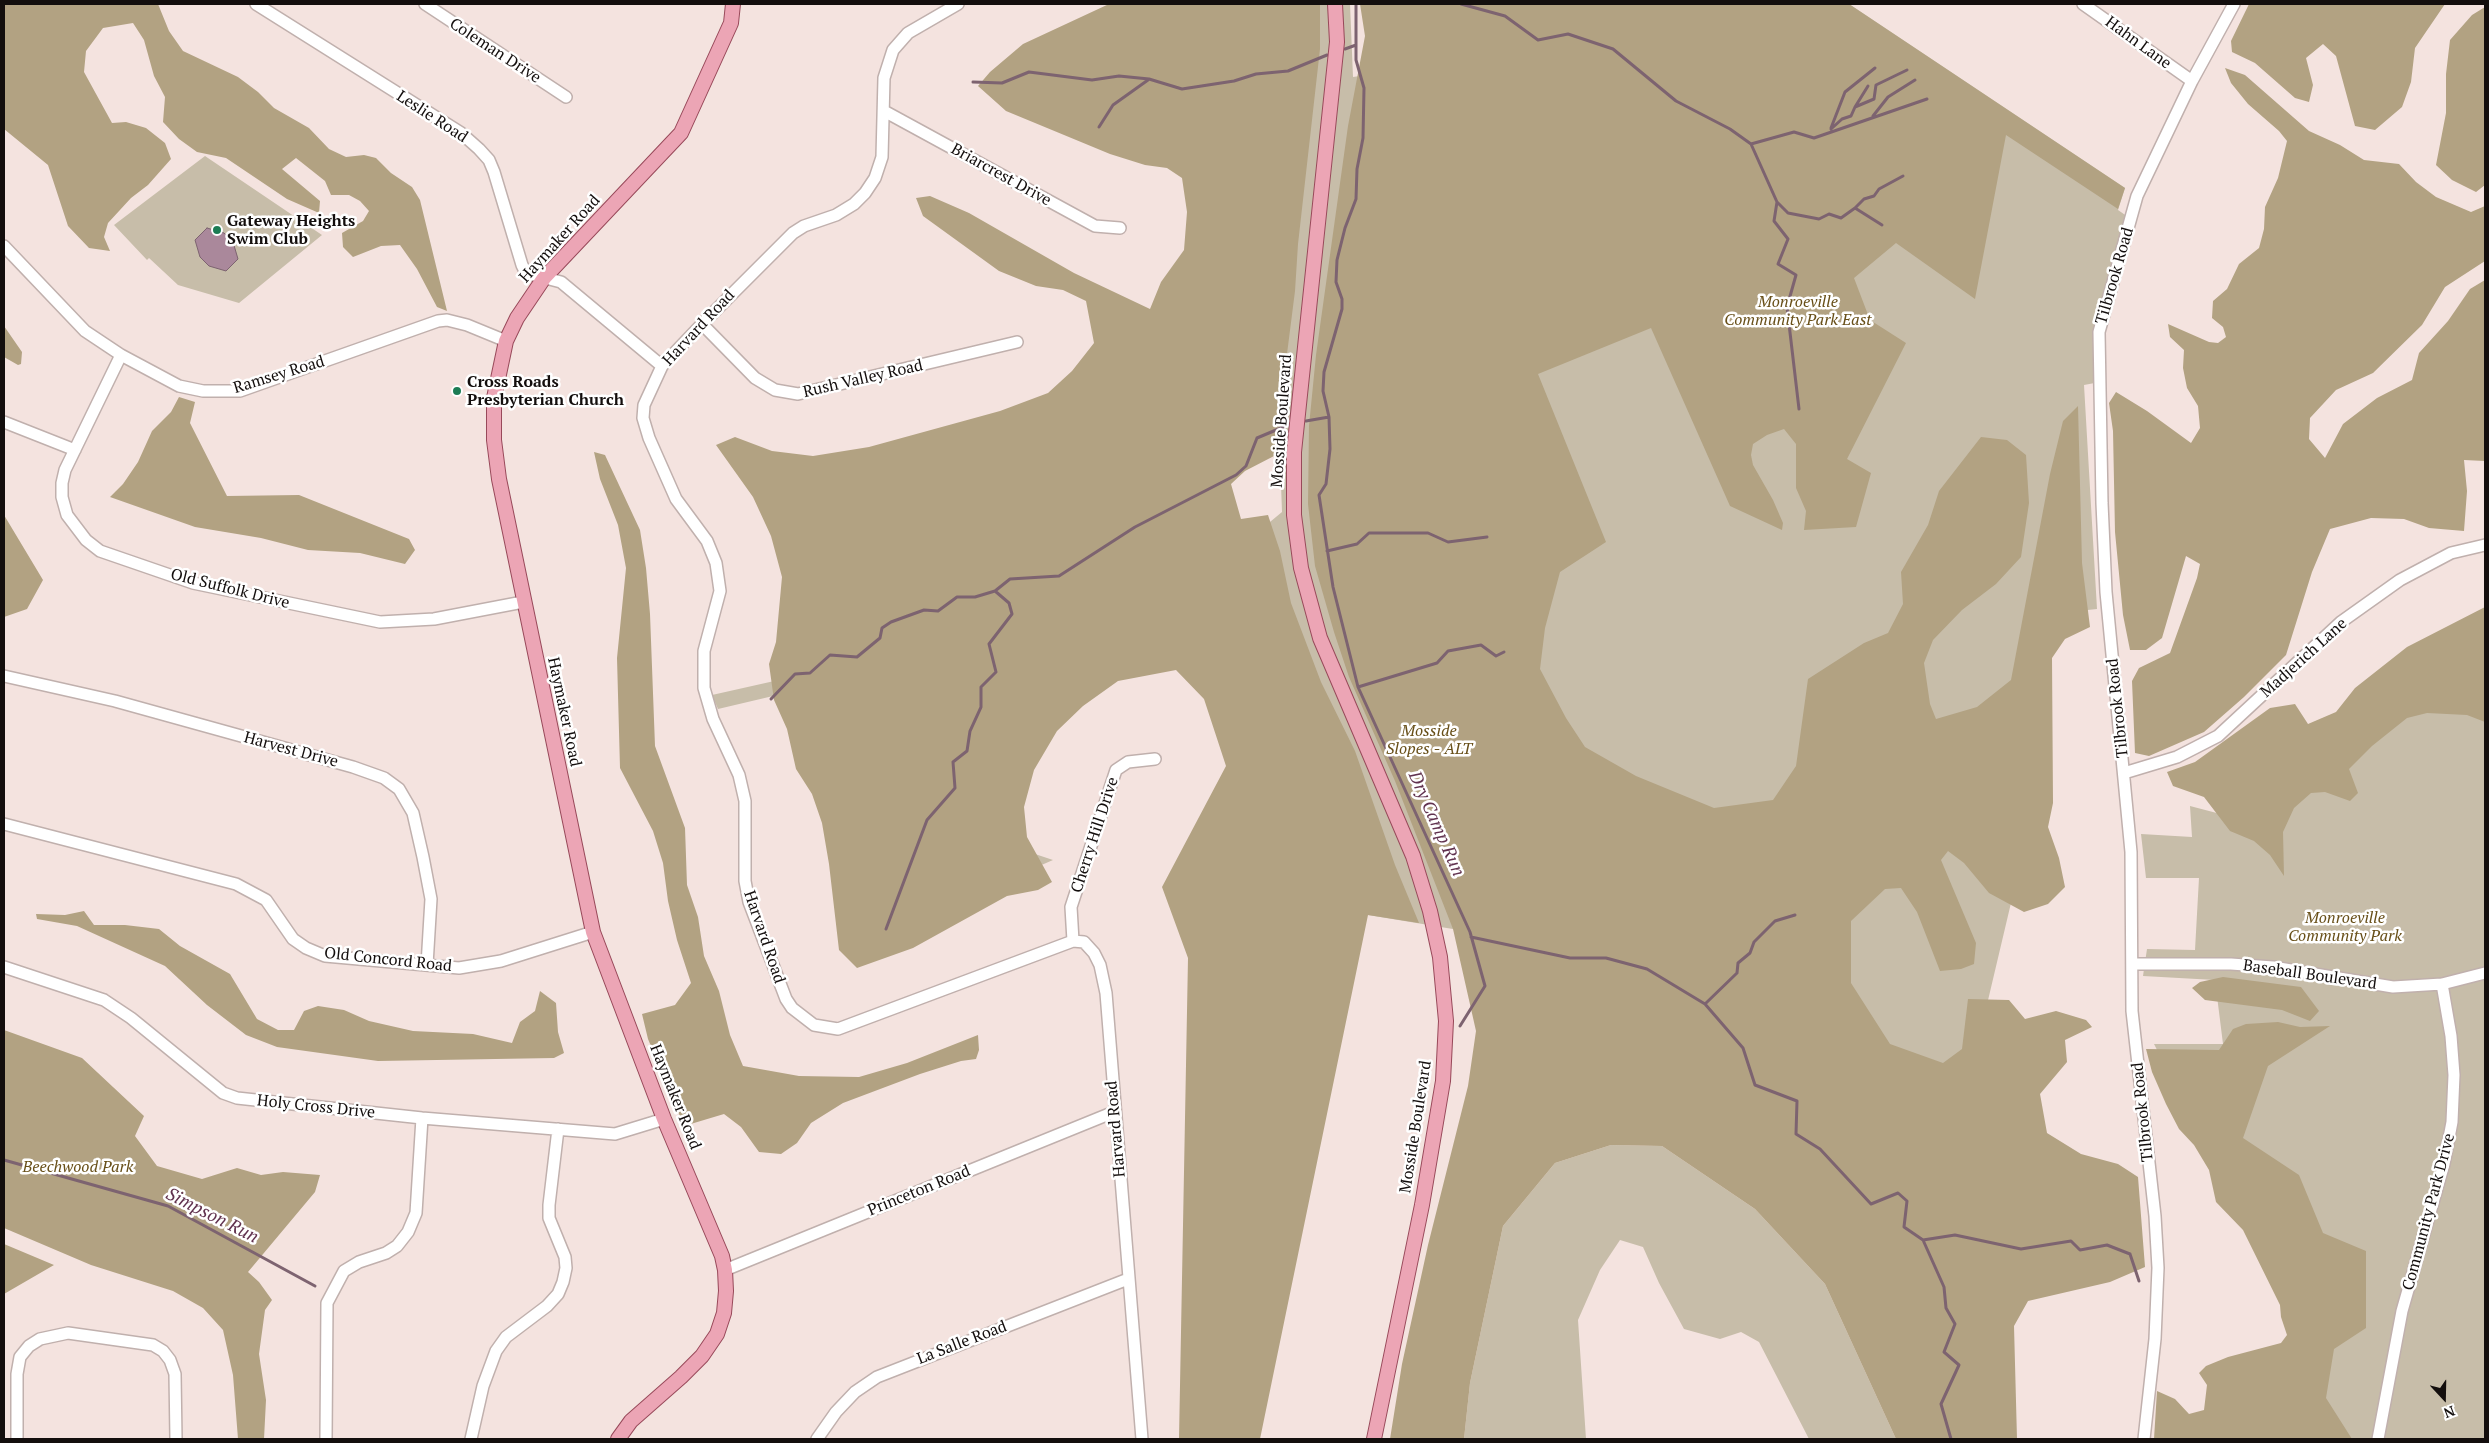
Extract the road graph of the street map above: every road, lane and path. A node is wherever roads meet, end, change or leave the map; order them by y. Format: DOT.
graph roads {
  1 [pos="256,4"];
  2 [pos="425,4"];
  3 [pos="733,4"];
  4 [pos="958,4"];
  5 [pos="1335,4"];
  6 [pos="2083,4"];
  7 [pos="2234,4"];
  8 [pos="2192,82"];
  9 [pos="566,97"];
  10 [pos="884,111"];
  11 [pos="1120,228"];
  12 [pos="4,246"];
  13 [pos="544,278"];
  14 [pos="702,324"];
  15 [pos="506,341"];
  16 [pos="1018,342"];
  17 [pos="121,355"];
  18 [pos="662,366"];
  19 [pos="4,422"];
  20 [pos="76,450"];
  21 [pos="2485,545"];
  22 [pos="523,602"];
  23 [pos="4,676"];
  24 [pos="1155,759"];
  25 [pos="2124,773"];
  26 [pos="4,824"];
  27 [pos="593,932"];
  28 [pos="1073,941"];
  29 [pos="2133,964"];
  30 [pos="427,965"];
  31 [pos="4,967"];
  32 [pos="2485,973"];
  33 [pos="2442,984"];
  34 [pos="1114,1112"];
  35 [pos="422,1118"];
  36 [pos="664,1119"];
  37 [pos="558,1129"];
  38 [pos="725,1270"];
  39 [pos="1128,1279"];
  40 [pos="17,1439"];
  41 [pos="176,1439"];
  42 [pos="326,1439"];
  43 [pos="471,1439"];
  44 [pos="618,1439"];
  45 [pos="817,1439"];
  46 [pos="1142,1439"];
  47 [pos="1374,1439"];
  48 [pos="2144,1439"];
  49 [pos="2378,1439"];
  1 -- 13 [label="street, Leslie Road"];
  2 -- 9 [label="street, Coleman Drive"];
  3 -- 13 [label="main road, Haymaker Road"];
  4 -- 10 [label="street, Harvard Road"];
  5 -- 47 [label="main road, Mosside Boulevard"];
  6 -- 8 [label="street, Hahn Lane"];
  7 -- 8 [label="street, Tilbrook Road"];
  8 -- 25 [label="street, Tilbrook Road"];
  10 -- 11 [label="street, Briarcrest Drive"];
  10 -- 14 [label="street, Harvard Road"];
  12 -- 17 [label="street, Ramsey Road"];
  13 -- 15 [label="main road, Haymaker Road"];
  13 -- 18 [label="street"];
  14 -- 16 [label="street, Rush Valley Road"];
  14 -- 18 [label="street, Harvard Road"];
  15 -- 17 [label="street, Ramsey Road"];
  15 -- 22 [label="main road, Haymaker Road"];
  17 -- 20 [label="street, Old Suffolk Drive"];
  18 -- 28 [label="street, Harvard Road"];
  19 -- 20 [label="street"];
  20 -- 22 [label="street, Old Suffolk Drive"];
  21 -- 25 [label="street, Madjerich Lane"];
  22 -- 27 [label="main road, Haymaker Road"];
  23 -- 30 [label="street, Harvest Drive"];
  24 -- 28 [label="street, Cherry Hill Drive"];
  25 -- 29 [label="street, Tilbrook Road"];
  26 -- 30 [label="street, Old Concord Road"];
  27 -- 30 [label="street, Old Concord Road"];
  27 -- 36 [label="main road, Haymaker Road"];
  28 -- 34 [label="street, Harvard Road"];
  29 -- 33 [label="street, Baseball Boulevard"];
  29 -- 48 [label="street, Tilbrook Road"];
  31 -- 35 [label="street, Holy Cross Drive"];
  32 -- 33 [label="street, Baseball Boulevard"];
  33 -- 49 [label="street, Community Park Drive"];
  34 -- 38 [label="street, Princeton Road"];
  34 -- 39 [label="street, Harvard Road"];
  35 -- 37 [label="street, Holy Cross Drive"];
  35 -- 42 [label="street"];
  36 -- 37 [label="street, Holy Cross Drive"];
  36 -- 38 [label="main road, Haymaker Road"];
  37 -- 43 [label="street"];
  38 -- 44 [label="main road, Haymaker Road"];
  39 -- 45 [label="street, La Salle Road"];
  39 -- 46 [label="street, Harvard Road"];
  40 -- 41 [label="street"];
}
